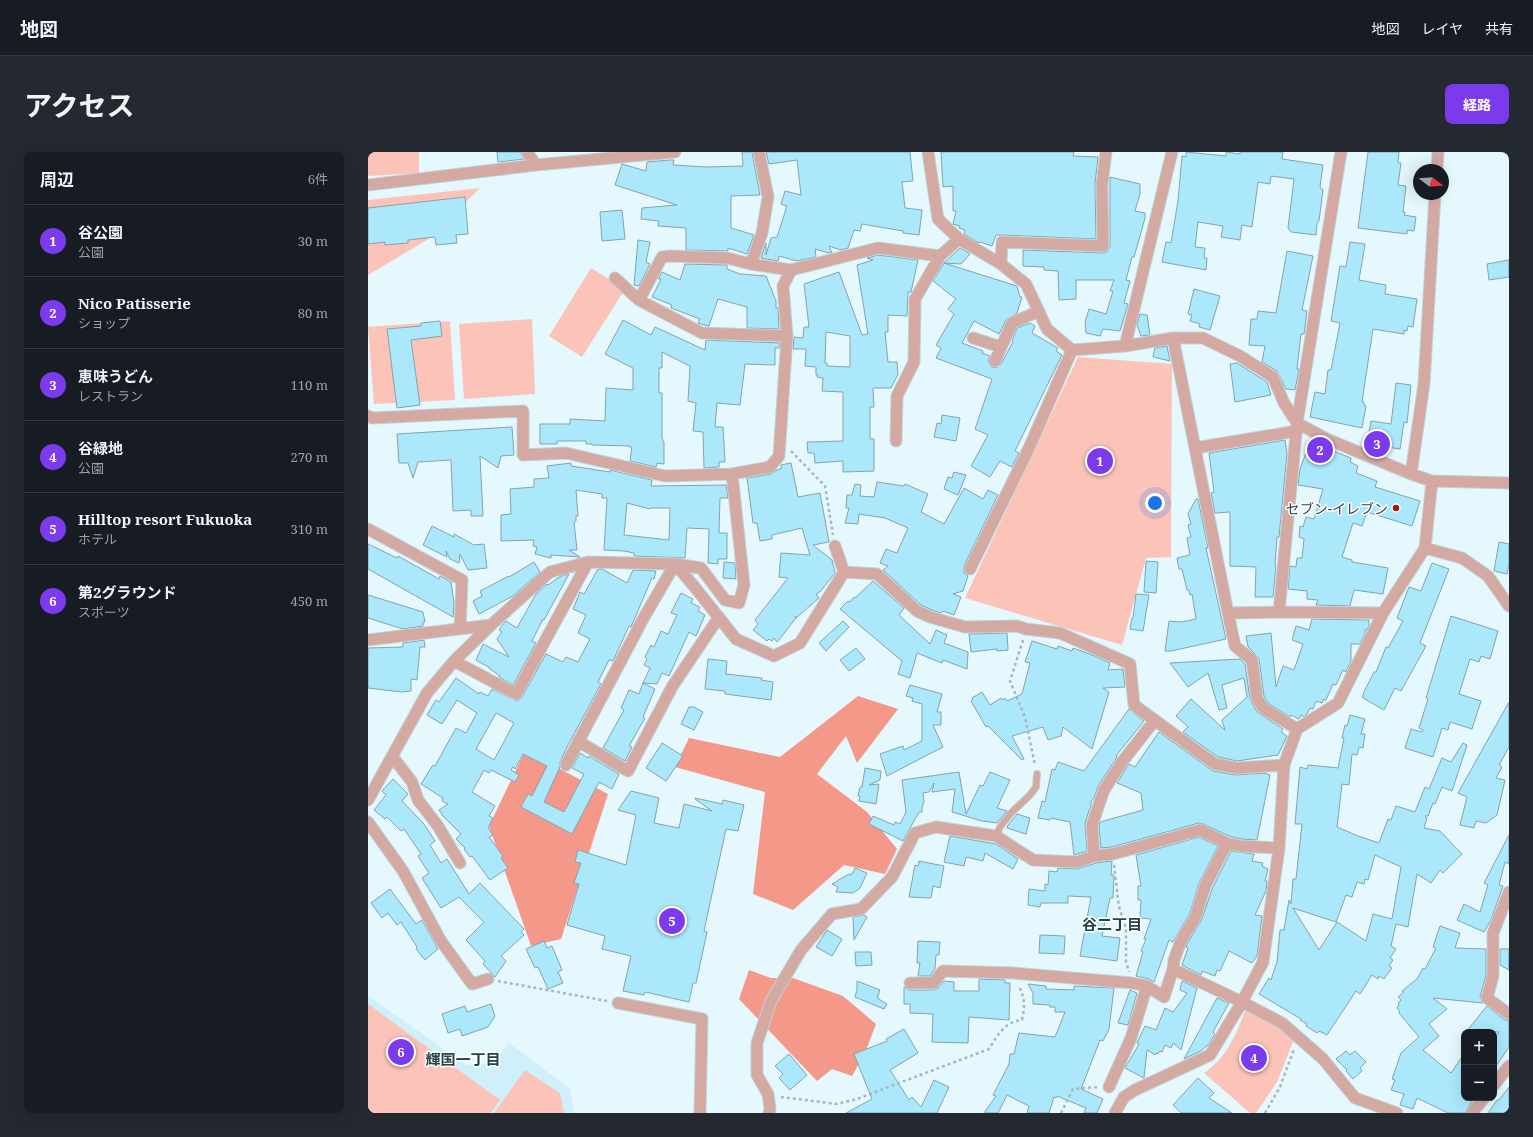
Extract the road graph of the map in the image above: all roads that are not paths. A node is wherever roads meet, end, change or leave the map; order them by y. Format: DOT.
graph roads {
  1 [pos="527,152"];
  2 [pos="675,152"];
  3 [pos="759,152"];
  4 [pos="928,152"];
  5 [pos="1106,152"];
  6 [pos="1172,152"];
  7 [pos="1341,152"];
  8 [pos="1438,152"];
  9 [pos="1437,164"];
  10 [pos="536,166"];
  11 [pos="368,185"];
  12 [pos="1436,200"];
  13 [pos="959,239"];
  14 [pos="940,256"];
  15 [pos="751,264"];
  16 [pos="1001,264"];
  17 [pos="791,270"];
  18 [pos="615,278"];
  19 [pos="639,300"];
  20 [pos="1039,312"];
  21 [pos="787,336"];
  22 [pos="973,338"];
  23 [pos="1173,338"];
  24 [pos="1125,346"];
  25 [pos="1001,348"];
  26 [pos="1072,350"];
  27 [pos="995,360"];
  28 [pos="368,416"];
  29 [pos="1297,427"];
  30 [pos="896,441"];
  31 [pos="1195,448"];
  32 [pos="732,474"];
  33 [pos="1411,474"];
  34 [pos="1432,481"];
  35 [pos="1509,483"];
  36 [pos="368,528"];
  37 [pos="835,546"];
  38 [pos="1425,548"];
  39 [pos="588,562"];
  40 [pos="675,564"];
  41 [pos="970,569"];
  42 [pos="844,572"];
  43 [pos="1509,606"];
  44 [pos="1279,612"];
  45 [pos="1228,613"];
  46 [pos="1383,613"];
  47 [pos="719,617"];
  48 [pos="492,625"];
  49 [pos="460,629"];
  50 [pos="368,640"];
  51 [pos="454,661"];
  52 [pos="1155,720"];
  53 [pos="1297,729"];
  54 [pos="578,741"];
  55 [pos="392,756"];
  56 [pos="566,765"];
  57 [pos="1284,765"];
  58 [pos="1037,774"];
  59 [pos="368,800"];
  60 [pos="368,822"];
  61 [pos="996,836"];
  62 [pos="1227,843"];
  63 [pos="1278,848"];
  64 [pos="1094,856"];
  65 [pos="460,864"];
  66 [pos="1509,892"];
  67 [pos="1173,969"];
  68 [pos="488,979"];
  69 [pos="910,983"];
  70 [pos="1146,986"];
  71 [pos="1242,1002"];
  72 [pos="618,1003"];
  73 [pos="1509,1014"];
  74 [pos="1509,1066"];
  75 [pos="1497,1081"];
  76 [pos="1109,1087"];
  77 [pos="1482,1101"];
  78 [pos="700,1113"];
  79 [pos="769,1113"];
  80 [pos="1115,1113"];
  81 [pos="1397,1113"];
  82 [pos="1472,1113"];
  1 -- 10 [label="street"];
  2 -- 10 [label="street"];
  3 -- 15 [label="street"];
  4 -- 13 [label="street"];
  5 -- 16 [label="street"];
  6 -- 24 [label="street"];
  7 -- 29 [label="street"];
  8 -- 9 [label="street"];
  10 -- 11 [label="street"];
  12 -- 33 [label="street"];
  13 -- 14 [label="street"];
  13 -- 16 [label="street"];
  14 -- 17 [label="street"];
  14 -- 30 [label="street"];
  15 -- 17 [label="street"];
  15 -- 19 [label="street"];
  16 -- 20 [label="street"];
  17 -- 21 [label="street"];
  18 -- 19 [label="street"];
  19 -- 21 [label="street"];
  20 -- 25 [label="street"];
  20 -- 26 [label="street"];
  21 -- 32 [label="street"];
  22 -- 25 [label="street"];
  23 -- 24 [label="street"];
  23 -- 29 [label="street"];
  23 -- 31 [label="street"];
  24 -- 26 [label="street"];
  25 -- 27 [label="street"];
  26 -- 41 [label="street"];
  28 -- 32 [label="street"];
  29 -- 31 [label="street"];
  29 -- 33 [label="street"];
  29 -- 44 [label="street"];
  31 -- 45 [label="street"];
  32 -- 40 [label="street"];
  33 -- 34 [label="street"];
  34 -- 35 [label="street"];
  34 -- 38 [label="street"];
  36 -- 49 [label="street"];
  37 -- 42 [label="street"];
  38 -- 43 [label="street"];
  38 -- 46 [label="street"];
  39 -- 40 [label="street"];
  39 -- 48 [label="street"];
  39 -- 51 [label="street"];
  40 -- 47 [label="street"];
  40 -- 54 [label="street"];
  42 -- 47 [label="street"];
  42 -- 52 [label="street"];
  44 -- 45 [label="street"];
  44 -- 46 [label="street"];
  45 -- 53 [label="street"];
  46 -- 53 [label="street"];
  47 -- 54 [label="street"];
  48 -- 49 [label="street"];
  48 -- 51 [label="street"];
  49 -- 50 [label="street"];
  51 -- 55 [label="street"];
  52 -- 57 [label="street"];
  52 -- 64 [label="street"];
  53 -- 57 [label="street"];
  54 -- 56 [label="street"];
  55 -- 59 [label="street"];
  55 -- 65 [label="street"];
  57 -- 63 [label="street"];
  58 -- 61 [label="lane"];
  60 -- 68 [label="street"];
  61 -- 64 [label="street"];
  61 -- 79 [label="street"];
  62 -- 63 [label="street"];
  62 -- 64 [label="street"];
  62 -- 67 [label="street"];
  63 -- 71 [label="street"];
  66 -- 73 [label="street"];
  67 -- 70 [label="street"];
  67 -- 71 [label="street"];
  69 -- 70 [label="street"];
  70 -- 76 [label="street"];
  71 -- 80 [label="street"];
  71 -- 81 [label="street"];
  72 -- 78 [label="street"];
  74 -- 75 [label="street"];
  77 -- 82 [label="street"];
}
